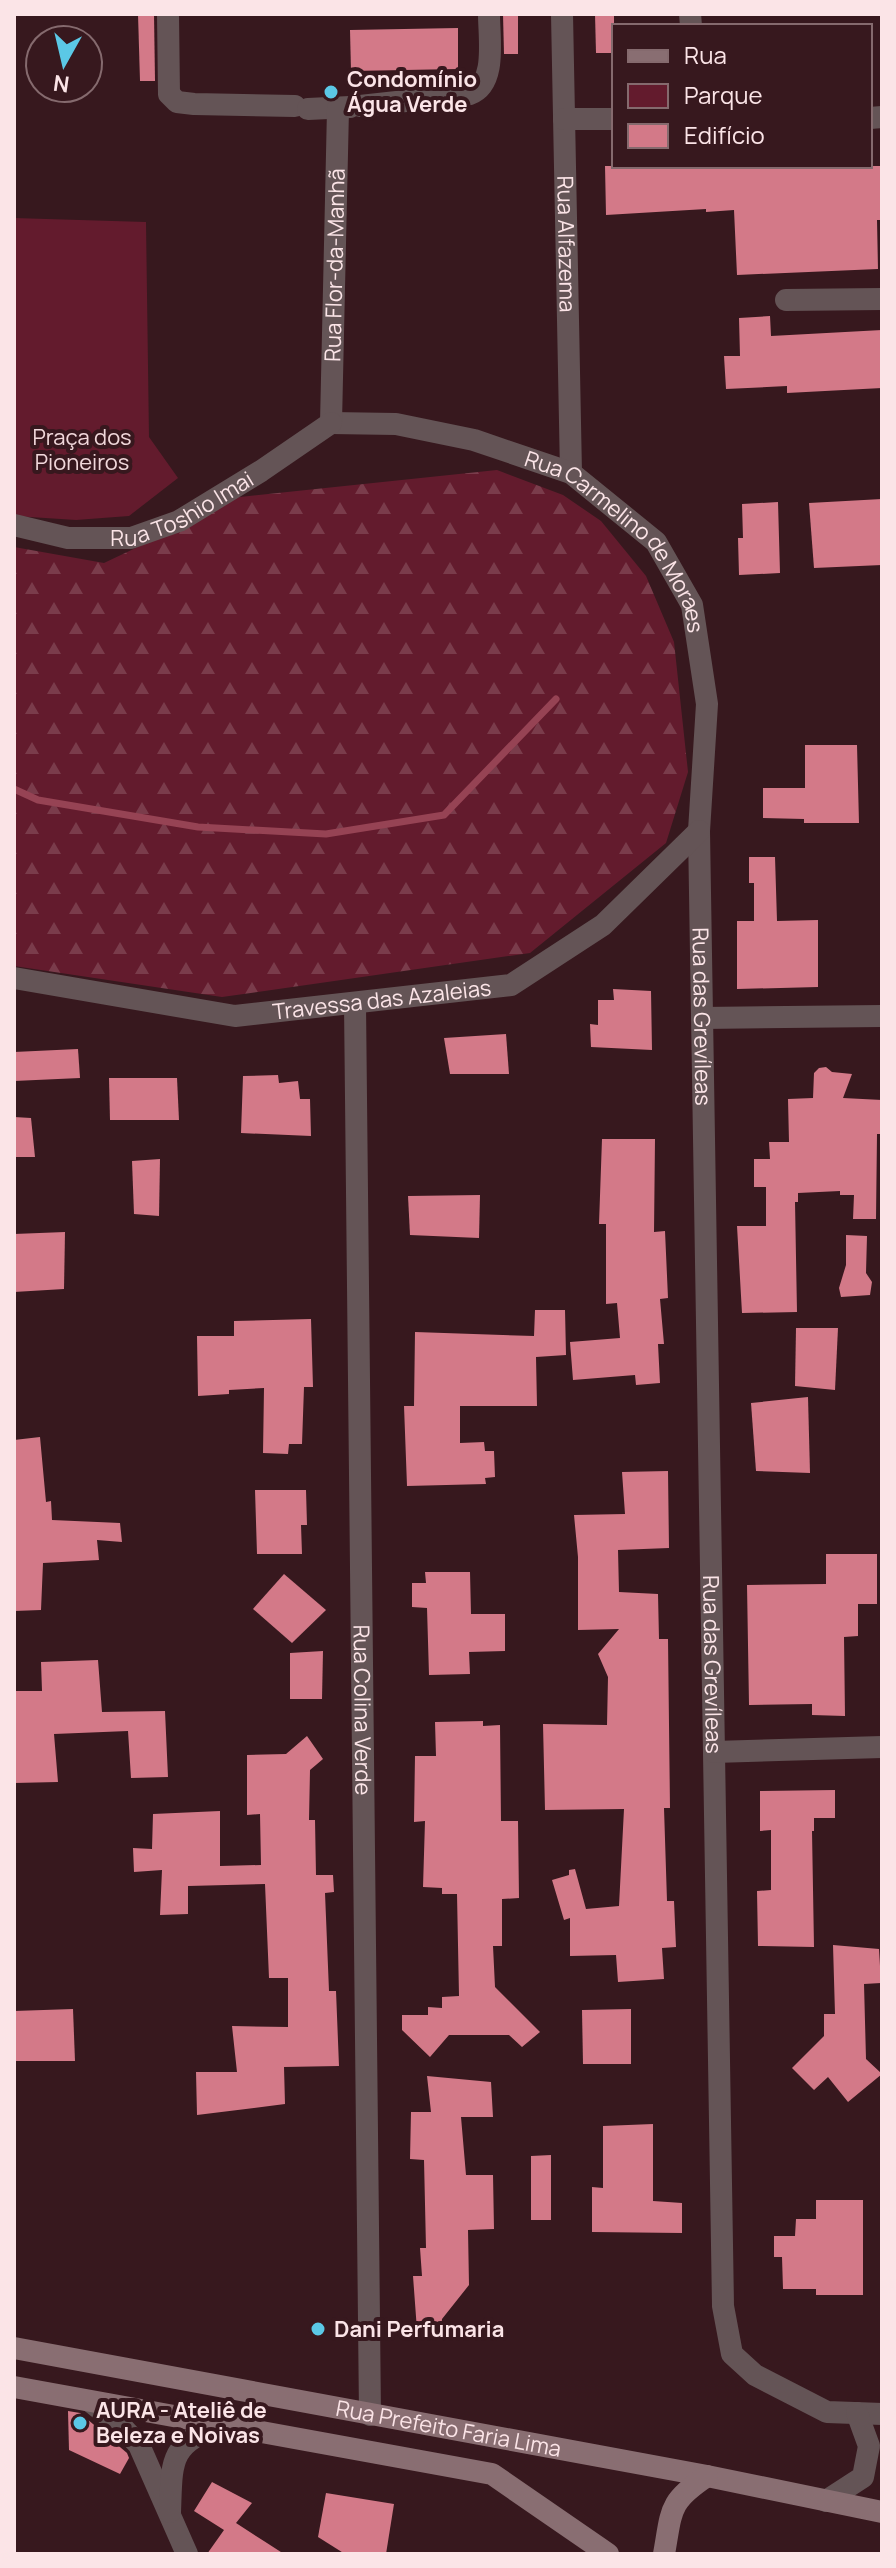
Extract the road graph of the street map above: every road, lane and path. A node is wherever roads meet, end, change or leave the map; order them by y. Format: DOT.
graph roads {
  1 [pos="168,14"];
  2 [pos="489,14"];
  3 [pos="562,14"];
  4 [pos="350,108"];
  5 [pos="564,119"];
  6 [pos="612,119"];
  7 [pos="882,299"];
  8 [pos="786,300"];
  9 [pos="331,423"];
  10 [pos="571,473"];
  11 [pos="14,525"];
  12 [pos="699,831"];
  13 [pos="14,978"];
  14 [pos="355,1004"];
  15 [pos="882,1016"];
  16 [pos="702,1018"];
  17 [pos="882,1747"];
  18 [pos="714,1752"];
  19 [pos="14,2348"];
  20 [pos="14,2387"];
  21 [pos="91,2402"];
  22 [pos="857,2413"];
  23 [pos="882,2414"];
  24 [pos="370,2415"];
  25 [pos="220,2426"];
  26 [pos="707,2476"];
  27 [pos="826,2501"];
  28 [pos="882,2512"];
  29 [pos="170,2517"];
  30 [pos="187,2554"];
  31 [pos="608,2554"];
  32 [pos="664,2554"];
  1 -- 4 [label="street"];
  2 -- 4 [label="street"];
  3 -- 5 [label="street, Rua Alfazema"];
  4 -- 9 [label="street, Rua Flor-da-Manhã"];
  5 -- 6 [label="street"];
  5 -- 10 [label="street, Rua Alfazema"];
  7 -- 8 [label="street"];
  9 -- 10 [label="street, Rua Carmelino de Moraes"];
  9 -- 11 [label="street, Rua Toshio Imai"];
  10 -- 12 [label="street, Rua Carmelino de Moraes"];
  12 -- 14 [label="street, Travessa das Azaleias"];
  12 -- 16 [label="street, Rua das Grevíleas"];
  13 -- 14 [label="street, Travessa das Azaleias"];
  14 -- 24 [label="street, Rua Colina Verde"];
  15 -- 16 [label="street"];
  16 -- 18 [label="street, Rua das Grevíleas"];
  17 -- 18 [label="street"];
  18 -- 22 [label="street, Rua das Grevíleas"];
  19 -- 24 [label="main road, Rua Prefeito Faria Lima"];
  20 -- 21 [label="main road, Rua Prefeito Faria Lima"];
  21 -- 25 [label="main road, Rua Prefeito Faria Lima"];
  21 -- 29 [label="street"];
  22 -- 23 [label="street, Rua das Grevíleas"];
  22 -- 27 [label="street"];
  24 -- 26 [label="main road, Rua Prefeito Faria Lima"];
  25 -- 29 [label="street"];
  25 -- 31 [label="main road, Rua Prefeito Faria Lima"];
  26 -- 27 [label="main road, Rua Prefeito Faria Lima"];
  26 -- 32 [label="main road"];
  27 -- 28 [label="main road, Rua Prefeito Faria Lima"];
  29 -- 30 [label="street"];
}
